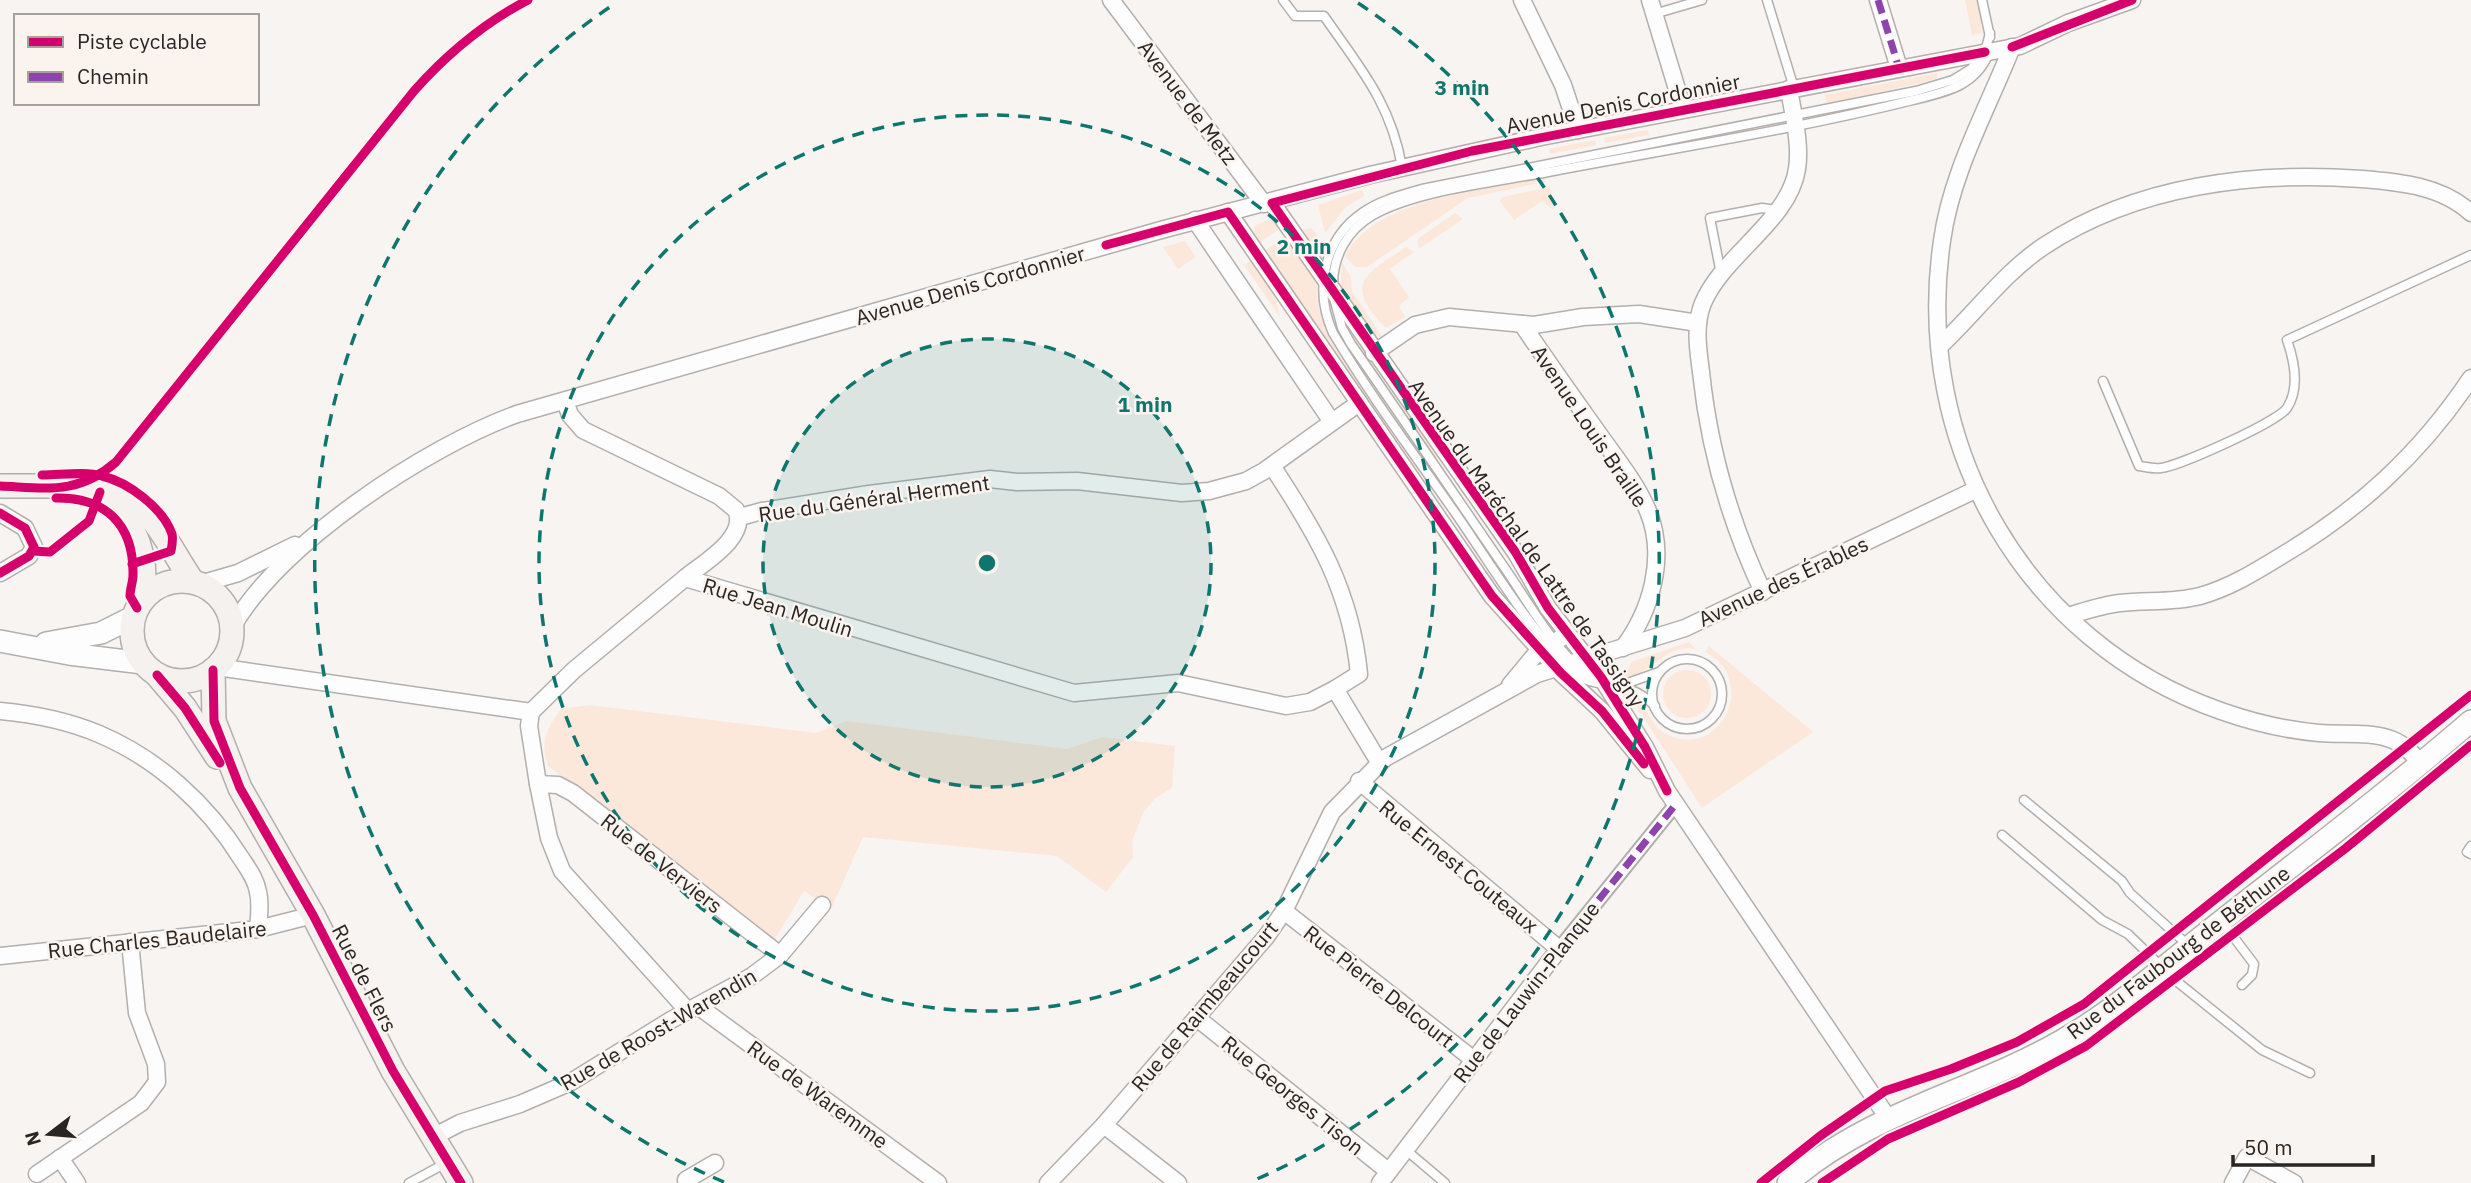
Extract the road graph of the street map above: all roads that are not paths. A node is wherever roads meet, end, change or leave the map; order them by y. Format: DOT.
graph roads {
  1 [pos="1111,0"];
  2 [pos="1283,0"];
  3 [pos="1522,0"];
  4 [pos="1701,0"];
  5 [pos="1767,0"];
  6 [pos="1878,0"];
  7 [pos="1982,0"];
  8 [pos="2132,0"];
  9 [pos="1652,7"];
  10 [pos="2012,47"];
  11 [pos="1987,51"];
  12 [pos="1899,68"];
  13 [pos="1792,89"];
  14 [pos="1683,109"];
  15 [pos="1794,121"];
  16 [pos="1578,130"];
  17 [pos="1402,167"];
  18 [pos="1268,203"];
  19 [pos="1777,210"];
  20 [pos="1228,212"];
  21 [pos="2471,213"];
  22 [pos="1195,220"];
  23 [pos="2471,255"];
  24 [pos="1721,274"];
  25 [pos="1328,285"];
  26 [pos="1698,323"];
  27 [pos="1522,324"];
  28 [pos="1941,345"];
  29 [pos="1374,353"];
  30 [pos="2471,378"];
  31 [pos="2103,380"];
  32 [pos="565,401"];
  33 [pos="1359,403"];
  34 [pos="1332,422"];
  35 [pos="1272,466"];
  36 [pos="0,486"];
  37 [pos="74,487"];
  38 [pos="1975,490"];
  39 [pos="0,513"];
  40 [pos="740,517"];
  41 [pos="327,526"];
  42 [pos="0,573"];
  43 [pos="685,579"];
  44 [pos="197,583"];
  45 [pos="1763,592"];
  46 [pos="138,608"];
  47 [pos="2068,616"];
  48 [pos="232,628"];
  49 [pos="0,641"];
  50 [pos="1553,643"];
  51 [pos="23,645"];
  52 [pos="1623,648"];
  53 [pos="1570,662"];
  54 [pos="150,669"];
  55 [pos="215,669"];
  56 [pos="1661,670"];
  57 [pos="1613,684"];
  58 [pos="1335,689"];
  59 [pos="1503,691"];
  60 [pos="1655,706"];
  61 [pos="0,711"];
  62 [pos="531,712"];
  63 [pos="2471,721"];
  64 [pos="1379,762"];
  65 [pos="2420,763"];
  66 [pos="1359,781"];
  67 [pos="538,784"];
  68 [pos="240,788"];
  69 [pos="1672,797"];
  70 [pos="2024,800"];
  71 [pos="2002,835"];
  72 [pos="2471,846"];
  73 [pos="2471,854"];
  74 [pos="822,905"];
  75 [pos="1284,911"];
  76 [pos="313,915"];
  77 [pos="2222,920"];
  78 [pos="258,929"];
  79 [pos="130,942"];
  80 [pos="2189,946"];
  81 [pos="1559,949"];
  82 [pos="779,955"];
  83 [pos="0,956"];
  84 [pos="2162,968"];
  85 [pos="2242,985"];
  86 [pos="693,1008"];
  87 [pos="1197,1018"];
  88 [pos="1474,1060"];
  89 [pos="2310,1073"];
  90 [pos="1888,1118"];
  91 [pos="1104,1125"];
  92 [pos="433,1137"];
  93 [pos="1406,1150"];
  94 [pos="60,1158"];
  95 [pos="449,1162"];
  96 [pos="715,1163"];
  97 [pos="37,1174"];
  98 [pos="1384,1177"];
  99 [pos="77,1183"];
  100 [pos="410,1183"];
  101 [pos="461,1183"];
  102 [pos="688,1183"];
  103 [pos="938,1183"];
  104 [pos="1048,1183"];
  105 [pos="1178,1183"];
  106 [pos="1446,1183"];
  107 [pos="1788,1183"];
  108 [pos="2233,1183"];
  109 [pos="2294,1183"];
  1 -- 18 [label="street, Avenue de Metz"];
  2 -- 17 [label="lane"];
  3 -- 16 [label="street"];
  4 -- 9 [label="lane"];
  5 -- 13 [label="lane"];
  6 -- 12 [label="street"];
  7 -- 11 [label="lane"];
  8 -- 10 [label="street, Avenue Denis Cordonnier"];
  9 -- 14 [label="street"];
  10 -- 11 [label="street, Avenue Denis Cordonnier"];
  10 -- 28 [label="street"];
  11 -- 12 [label="street, Avenue Denis Cordonnier"];
  11 -- 15 [label="lane"];
  12 -- 13 [label="street, Avenue Denis Cordonnier"];
  13 -- 14 [label="street, Avenue Denis Cordonnier"];
  13 -- 15 [label="street"];
  14 -- 16 [label="street, Avenue Denis Cordonnier"];
  15 -- 19 [label="street"];
  15 -- 25 [label="lane"];
  15 -- 25 [label="lane"];
  16 -- 17 [label="street, Avenue Denis Cordonnier"];
  17 -- 18 [label="street, Avenue Denis Cordonnier"];
  18 -- 20 [label="street, Avenue Denis Cordonnier"];
  18 -- 25 [label="street, Avenue du Maréchal de Lattre de Tassigny"];
  19 -- 24 [label="street"];
  19 -- 24 [label="lane"];
  20 -- 22 [label="street, Avenue Denis Cordonnier"];
  20 -- 33 [label="street, Avenue du Maréchal de Lattre de Tassigny"];
  21 -- 28 [label="street"];
  22 -- 32 [label="street, Avenue Denis Cordonnier"];
  22 -- 34 [label="street"];
  23 -- 31 [label="lane"];
  24 -- 26 [label="street"];
  25 -- 29 [label="street, Avenue du Maréchal de Lattre de Tassigny"];
  25 -- 50 [label="lane"];
  25 -- 50 [label="lane"];
  26 -- 27 [label="street, Avenue Louis Braille"];
  26 -- 45 [label="street"];
  27 -- 29 [label="street, Avenue Louis Braille"];
  27 -- 52 [label="street, Avenue Louis Braille"];
  28 -- 38 [label="street"];
  29 -- 50 [label="street, Avenue du Maréchal de Lattre de Tassigny"];
  30 -- 47 [label="street"];
  32 -- 40 [label="street, Rue du Général Herment"];
  32 -- 41 [label="street, Avenue Denis Cordonnier"];
  33 -- 34 [label="street, Rue du Général Herment"];
  33 -- 50 [label="street, Avenue du Maréchal de Lattre de Tassigny"];
  34 -- 35 [label="street, Rue du Général Herment"];
  35 -- 40 [label="street, Rue du Général Herment"];
  35 -- 58 [label="street, Rue Jean Moulin"];
  36 -- 37 [label="main road"];
  37 -- 44 [label="main road"];
  37 -- 46 [label="main road"];
  38 -- 45 [label="street, Avenue des Érables"];
  38 -- 47 [label="street"];
  39 -- 42 [label="street"];
  40 -- 43 [label="street, Rue du Général Herment"];
  41 -- 44 [label="street, Avenue Denis Cordonnier"];
  41 -- 48 [label="street, Avenue Denis Cordonnier"];
  43 -- 58 [label="street, Rue Jean Moulin"];
  43 -- 62 [label="street, Rue Jean Moulin"];
  44 -- 46 [label="main road"];
  44 -- 48 [label="main road"];
  45 -- 52 [label="street, Avenue des Érables"];
  46 -- 51 [label="street"];
  46 -- 54 [label="main road"];
  47 -- 65 [label="street"];
  48 -- 55 [label="main road"];
  49 -- 51 [label="street"];
  50 -- 53 [label="street, Avenue du Maréchal de Lattre de Tassigny"];
  50 -- 53 [label="street, Avenue du Maréchal de Lattre de Tassigny"];
  50 -- 59 [label="street, Rue de Raimbeaucourt"];
  51 -- 54 [label="street"];
  52 -- 53 [label="street, Avenue des Érables"];
  53 -- 57 [label="street, Avenue du Maréchal de Lattre de Tassigny"];
  53 -- 59 [label="street, Rue de Raimbeaucourt"];
  53 -- 69 [label="street, Avenue du Maréchal de Lattre de Tassigny"];
  54 -- 55 [label="main road"];
  54 -- 68 [label="main road, Rue de Flers"];
  55 -- 62 [label="street"];
  55 -- 68 [label="main road, Rue de Flers"];
  56 -- 57 [label="lane"];
  56 -- 60 [label="lane"];
  56 -- 60 [label="lane"];
  57 -- 60 [label="lane"];
  57 -- 69 [label="street, Avenue du Maréchal de Lattre de Tassigny"];
  58 -- 64 [label="street"];
  59 -- 64 [label="street, Rue de Raimbeaucourt"];
  61 -- 78 [label="street"];
  62 -- 67 [label="street, Rue de Waremme"];
  63 -- 65 [label="street, Rue du Faubourg de Béthune"];
  64 -- 66 [label="street, Rue de Raimbeaucourt"];
  65 -- 77 [label="street, Rue du Faubourg de Béthune"];
  66 -- 75 [label="street, Rue de Raimbeaucourt"];
  66 -- 81 [label="street, Rue Ernest Couteaux"];
  67 -- 82 [label="street, Rue de Verviers"];
  67 -- 86 [label="street, Rue de Waremme"];
  68 -- 76 [label="main road, Rue de Flers"];
  69 -- 81 [label="street, Rue de Lauwin-Planque"];
  69 -- 90 [label="street, Avenue du Maréchal de Lattre de Tassigny"];
  70 -- 80 [label="lane"];
  71 -- 84 [label="lane"];
  72 -- 73 [label="lane"];
  74 -- 82 [label="street, Rue de Roost-Warendin"];
  75 -- 87 [label="street, Rue de Raimbeaucourt"];
  75 -- 88 [label="street, Rue Pierre Delcourt"];
  76 -- 78 [label="street, Rue Charles Baudelaire"];
  76 -- 92 [label="main road, Rue de Flers"];
  77 -- 80 [label="street, Rue du Faubourg de Béthune"];
  77 -- 85 [label="lane"];
  78 -- 79 [label="street, Rue Charles Baudelaire"];
  79 -- 83 [label="street, Rue Charles Baudelaire"];
  79 -- 94 [label="street"];
  80 -- 84 [label="street, Rue du Faubourg de Béthune"];
  81 -- 88 [label="street, Rue de Lauwin-Planque"];
  82 -- 86 [label="street, Rue de Roost-Warendin"];
  84 -- 89 [label="lane"];
  84 -- 90 [label="street, Rue du Faubourg de Béthune"];
  86 -- 92 [label="street, Rue de Roost-Warendin"];
  86 -- 103 [label="street, Rue de Waremme"];
  87 -- 91 [label="street, Rue de Raimbeaucourt"];
  87 -- 98 [label="street, Rue Georges Tison"];
  88 -- 93 [label="street, Rue de Lauwin-Planque"];
  90 -- 107 [label="street, Rue du Faubourg de Béthune"];
  91 -- 104 [label="street, Rue de Raimbeaucourt"];
  91 -- 105 [label="street"];
  92 -- 95 [label="main road, Rue de Flers"];
  93 -- 98 [label="street, Rue de Lauwin-Planque"];
  93 -- 106 [label="lane"];
  94 -- 97 [label="street"];
  94 -- 99 [label="street"];
  95 -- 100 [label="lane"];
  95 -- 101 [label="main road, Rue de Flers"];
  96 -- 102 [label="street"];
  108 -- 109 [label="street"];
}
